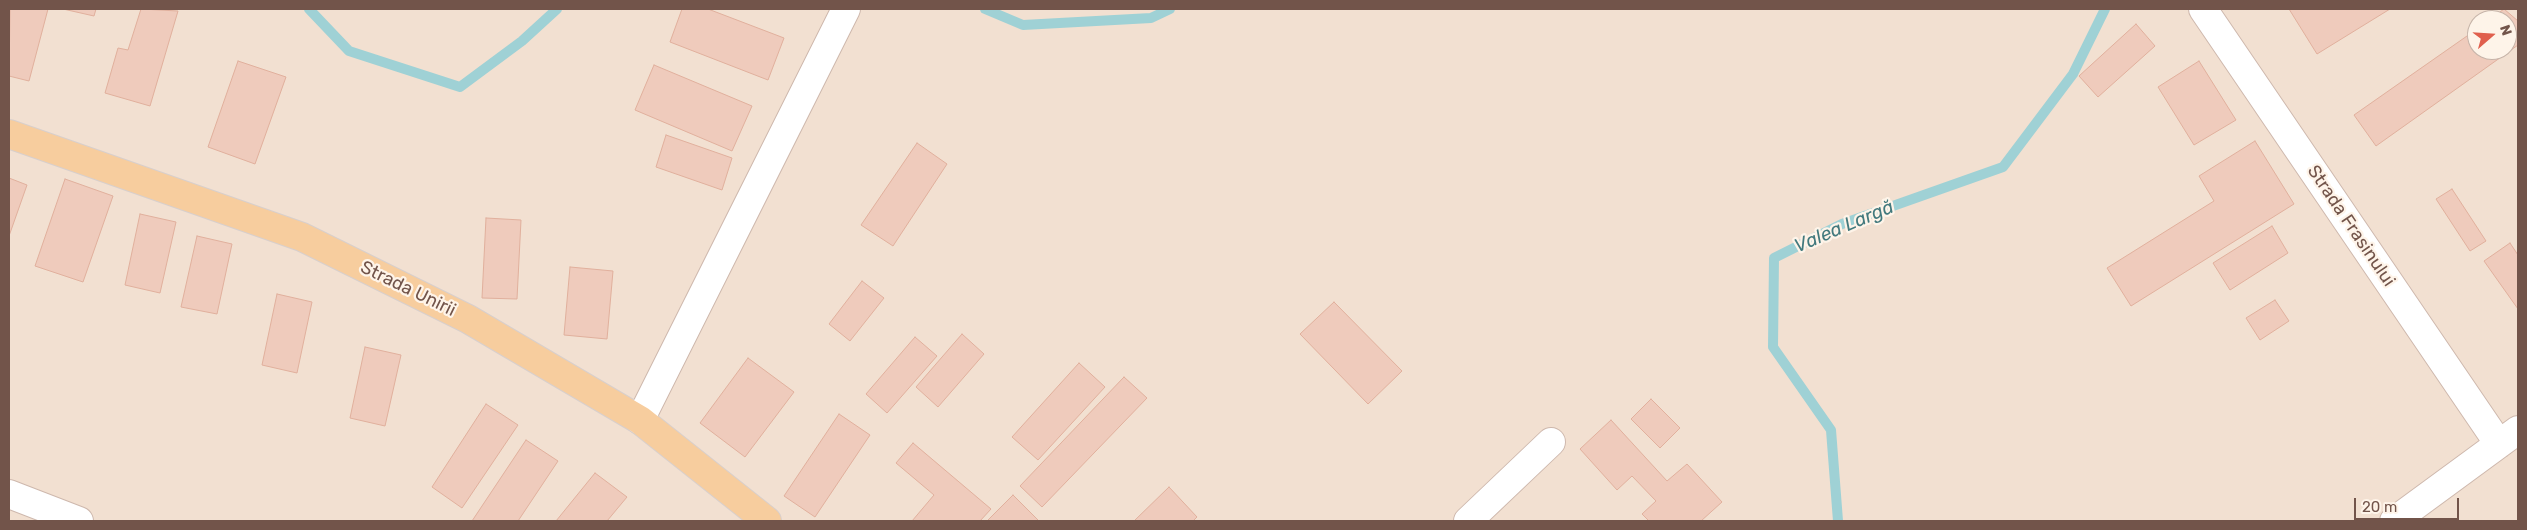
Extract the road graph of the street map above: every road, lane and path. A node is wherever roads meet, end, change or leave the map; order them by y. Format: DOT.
graph roads {
  1 [pos="846,9"];
  2 [pos="2203,9"];
  3 [pos="9,134"];
  4 [pos="640,420"];
  5 [pos="2509,437"];
  6 [pos="1551,442"];
  7 [pos="9,494"];
  8 [pos="79,521"];
  9 [pos="767,521"];
  10 [pos="1468,521"];
  11 [pos="2394,521"];
  1 -- 4 [label="street"];
  2 -- 5 [label="street, Strada Frasinului"];
  3 -- 4 [label="main road, Strada Unirii"];
  4 -- 9 [label="main road, Strada Unirii"];
  5 -- 11 [label="street"];
  6 -- 10 [label="street"];
  7 -- 8 [label="street"];
}
